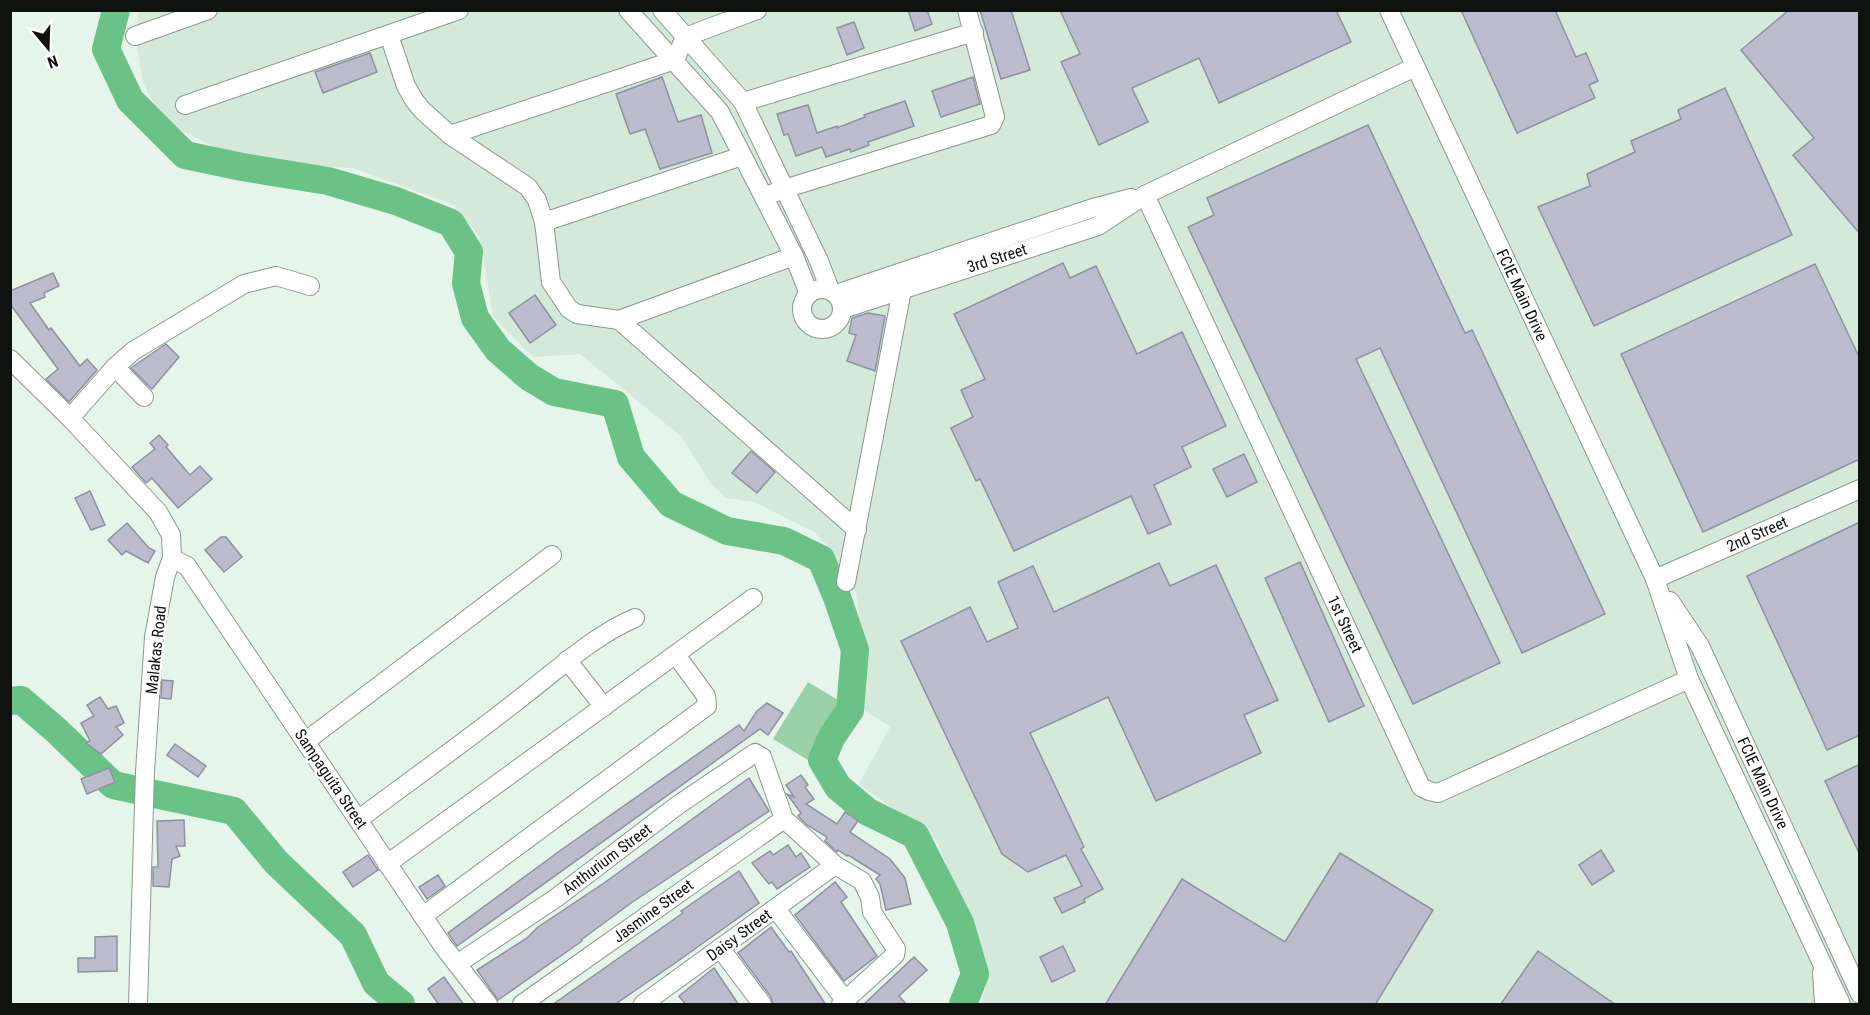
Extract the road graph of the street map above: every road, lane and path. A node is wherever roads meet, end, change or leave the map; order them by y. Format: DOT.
graph roads {
  1 [pos="208,10"];
  2 [pos="459,10"];
  3 [pos="628,10"];
  4 [pos="662,10"];
  5 [pos="757,10"];
  6 [pos="968,10"];
  7 [pos="1389,10"];
  8 [pos="185,14"];
  9 [pos="974,32"];
  10 [pos="389,34"];
  11 [pos="135,36"];
  12 [pos="685,37"];
  13 [pos="675,60"];
  14 [pos="1415,66"];
  15 [pos="743,102"];
  16 [pos="185,105"];
  17 [pos="450,135"];
  18 [pos="742,156"];
  19 [pos="784,189"];
  20 [pos="1145,195"];
  21 [pos="764,197"];
  22 [pos="544,222"];
  23 [pos="794,256"];
  24 [pos="900,282"];
  25 [pos="310,286"];
  26 [pos="809,294"];
  27 [pos="836,298"];
  28 [pos="619,320"];
  29 [pos="10,359"];
  30 [pos="115,367"];
  31 [pos="144,397"];
  32 [pos="70,418"];
  33 [pos="1860,489"];
  34 [pos="857,530"];
  35 [pos="552,555"];
  36 [pos="171,558"];
  37 [pos="1655,579"];
  38 [pos="846,582"];
  39 [pos="753,598"];
  40 [pos="635,618"];
  41 [pos="676,655"];
  42 [pos="567,660"];
  43 [pos="1689,679"];
  44 [pos="604,707"];
  45 [pos="306,741"];
  46 [pos="359,819"];
  47 [pos="784,819"];
  48 [pos="387,864"];
  49 [pos="835,865"];
  50 [pos="776,909"];
  51 [pos="423,916"];
  52 [pos="720,948"];
  53 [pos="1821,961"];
  54 [pos="457,964"];
  55 [pos="1860,994"];
  56 [pos="667,998"];
  57 [pos="843,1002"];
  58 [pos="138,1005"];
  59 [pos="488,1005"];
  60 [pos="522,1005"];
  61 [pos="643,1005"];
  62 [pos="762,1005"];
  63 [pos="1824,1005"];
  64 [pos="1841,1005"];
  1 -- 8 [label="street"];
  2 -- 10 [label="street"];
  3 -- 13 [label="street"];
  4 -- 12 [label="street"];
  5 -- 12 [label="street"];
  6 -- 9 [label="street"];
  7 -- 14 [label="street, FCIE Main Drive"];
  8 -- 11 [label="street"];
  9 -- 15 [label="street"];
  9 -- 19 [label="street"];
  10 -- 16 [label="street"];
  10 -- 17 [label="street"];
  12 -- 13 [label="street"];
  12 -- 15 [label="street"];
  13 -- 17 [label="street"];
  13 -- 18 [label="street"];
  14 -- 20 [label="street, 3rd Street"];
  14 -- 37 [label="street, FCIE Main Drive"];
  15 -- 19 [label="street"];
  17 -- 22 [label="street"];
  18 -- 21 [label="street"];
  18 -- 22 [label="street"];
  19 -- 21 [label="street"];
  19 -- 27 [label="street"];
  20 -- 24 [label="street, 3rd Street"];
  20 -- 43 [label="street, 1st Street"];
  21 -- 23 [label="street"];
  22 -- 28 [label="street"];
  23 -- 26 [label="street"];
  23 -- 28 [label="street"];
  24 -- 27 [label="street, 3rd Street"];
  24 -- 34 [label="street"];
  25 -- 30 [label="street"];
  26 -- 27 [label="street"];
  26 -- 27 [label="street"];
  28 -- 34 [label="street"];
  29 -- 32 [label="street, Malakas Road"];
  30 -- 31 [label="street"];
  30 -- 32 [label="street"];
  32 -- 36 [label="street, Malakas Road"];
  33 -- 37 [label="street, 2nd Street"];
  34 -- 38 [label="street"];
  35 -- 45 [label="street"];
  36 -- 45 [label="street, Sampaguita Street"];
  36 -- 58 [label="street, Malakas Road"];
  37 -- 43 [label="street, FCIE Main Drive"];
  37 -- 55 [label="street, FCIE Main Drive"];
  39 -- 41 [label="street"];
  40 -- 42 [label="street"];
  41 -- 44 [label="street"];
  41 -- 51 [label="street"];
  42 -- 44 [label="street"];
  42 -- 46 [label="street"];
  43 -- 53 [label="street, FCIE Main Drive"];
  44 -- 48 [label="street"];
  45 -- 46 [label="street, Sampaguita Street"];
  46 -- 48 [label="street, Sampaguita Street"];
  47 -- 49 [label="street"];
  47 -- 54 [label="street, Anthurium Street"];
  47 -- 60 [label="street, Jasmine Street"];
  48 -- 51 [label="street, Sampaguita Street"];
  49 -- 50 [label="street, Daisy Street"];
  49 -- 57 [label="street"];
  50 -- 52 [label="street, Daisy Street"];
  50 -- 57 [label="street"];
  51 -- 54 [label="street, Sampaguita Street"];
  52 -- 56 [label="street, Daisy Street"];
  52 -- 62 [label="street"];
  53 -- 63 [label="street, FCIE Main Drive"];
  53 -- 64 [label="street, FCIE Main Drive"];
  54 -- 59 [label="street, Sampaguita Street"];
  56 -- 61 [label="street, Daisy Street"];
}
